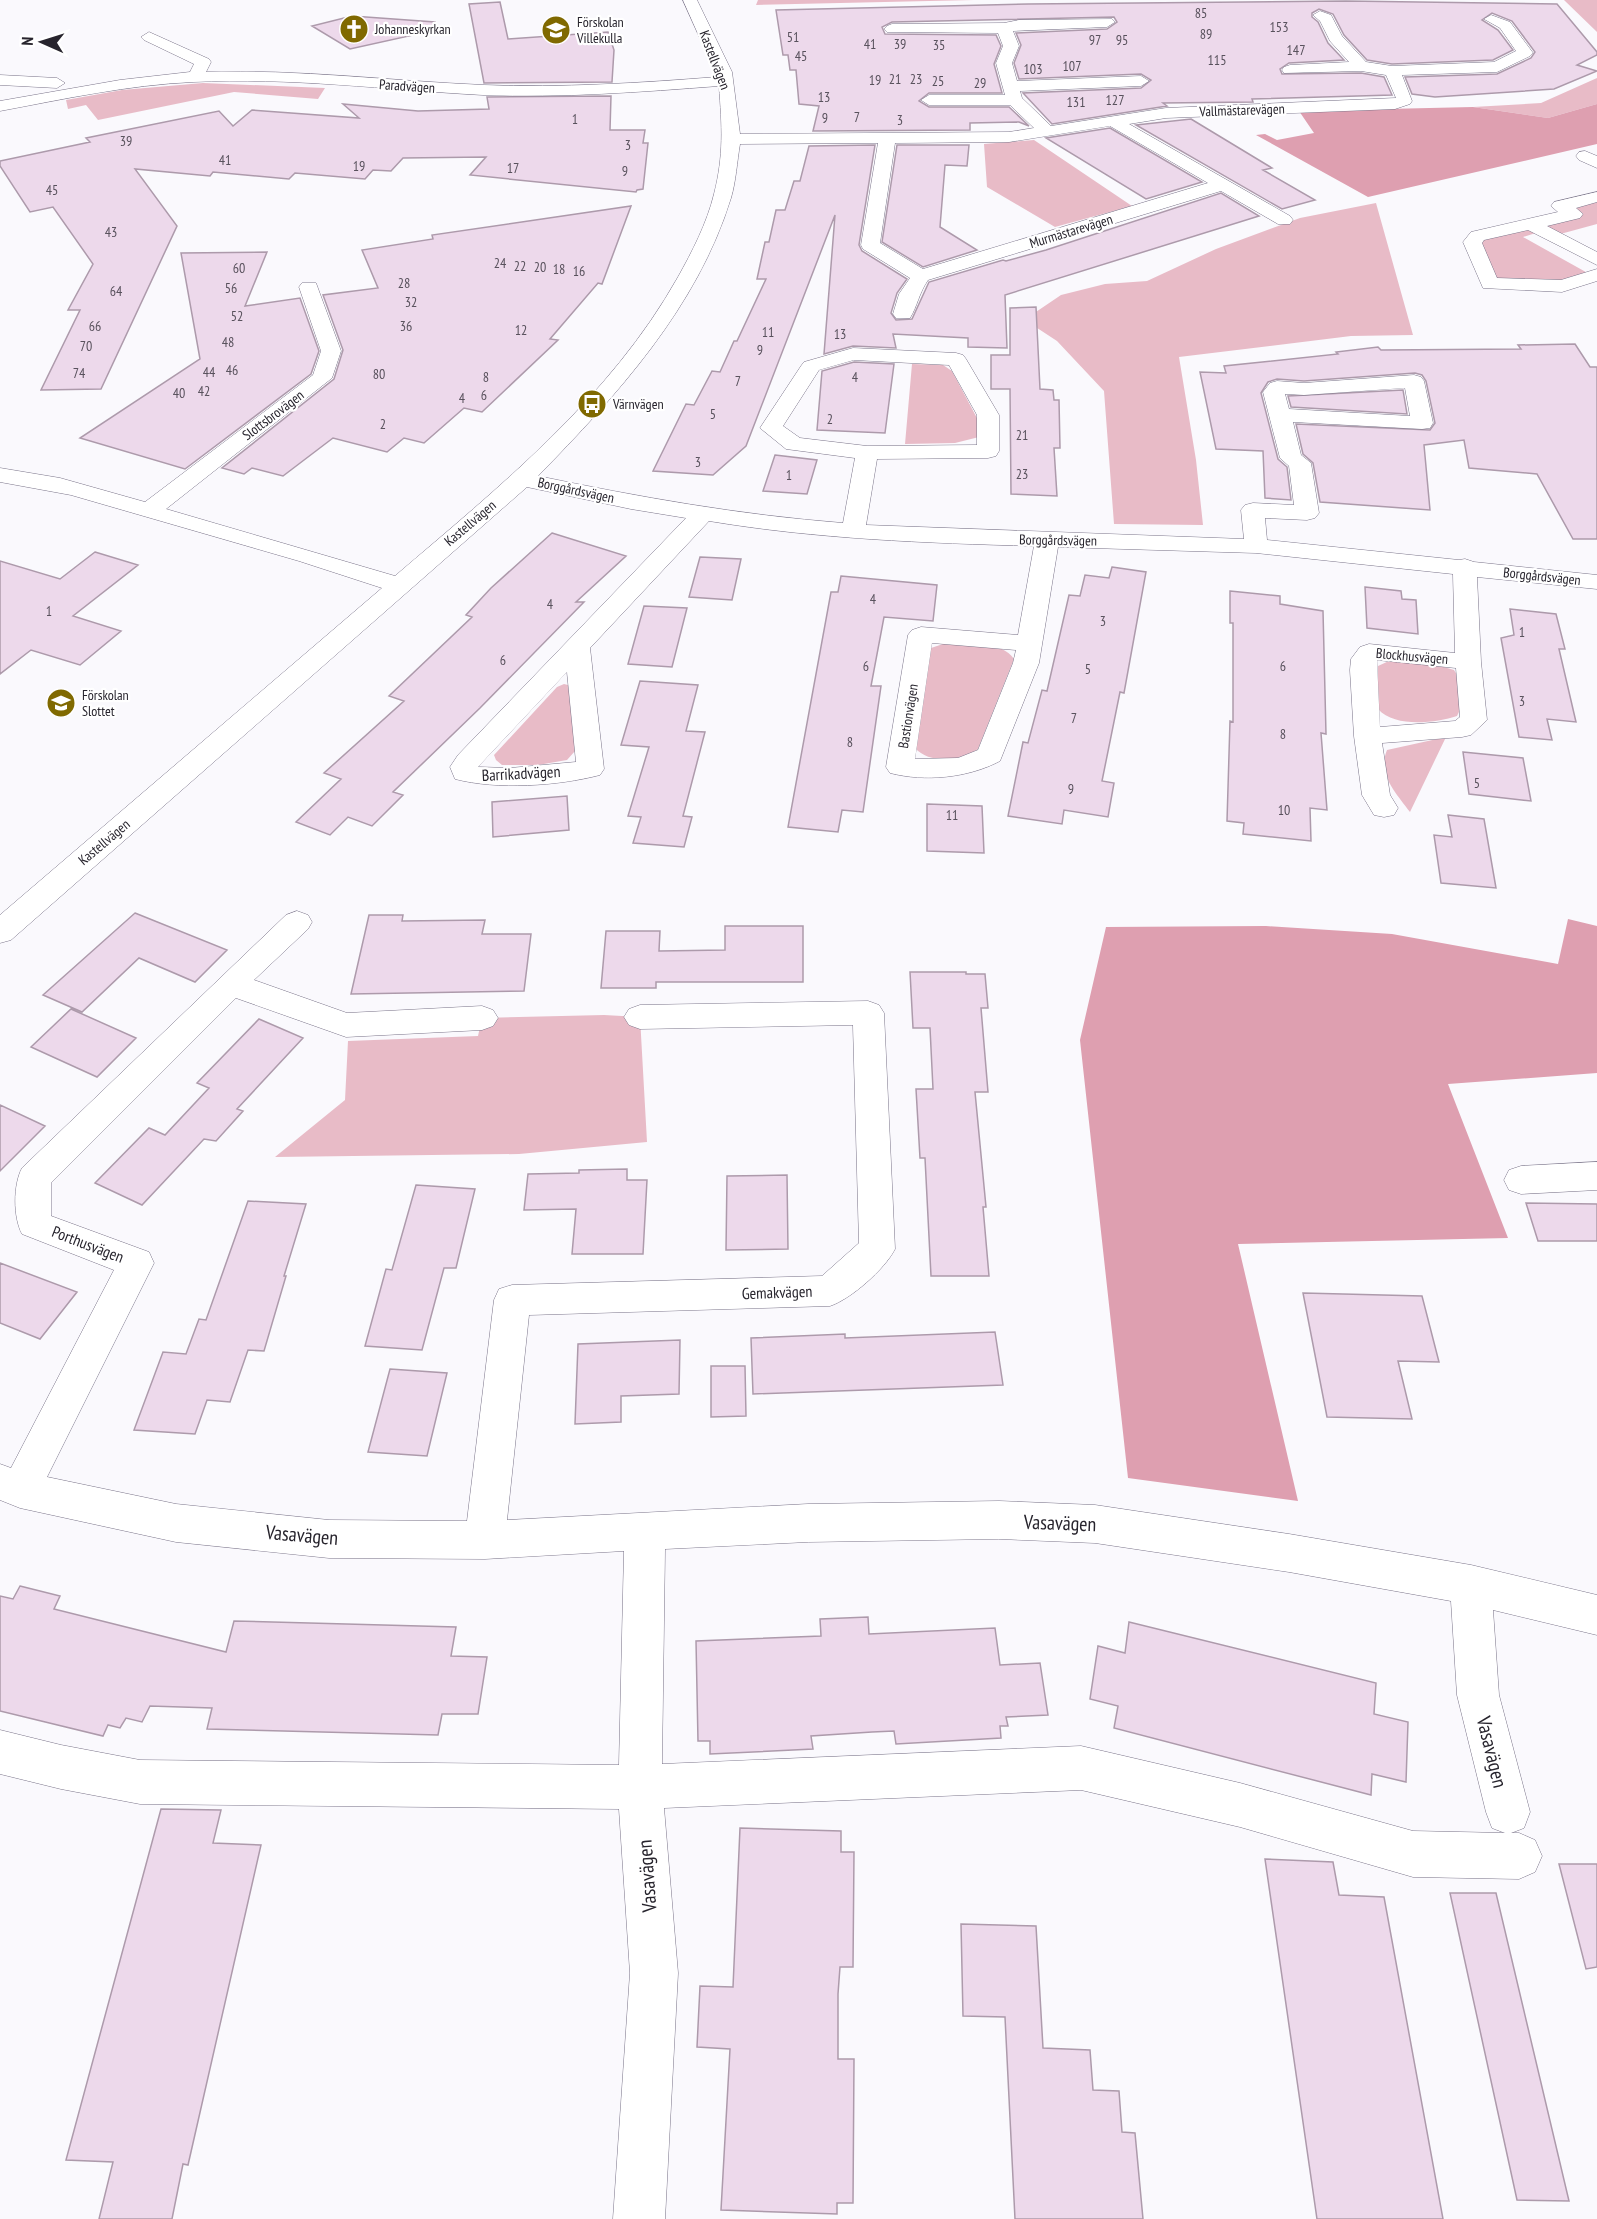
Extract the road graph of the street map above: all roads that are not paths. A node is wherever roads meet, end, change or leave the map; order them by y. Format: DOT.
graph roads {
  1 [pos="690,0"];
  2 [pos="1320,15"];
  3 [pos="1491,19"];
  4 [pos="1107,22"];
  5 [pos="1004,28"];
  6 [pos="892,29"];
  7 [pos="149,38"];
  8 [pos="1361,66"];
  9 [pos="1290,70"];
  10 [pos="1392,71"];
  11 [pos="195,77"];
  12 [pos="0,80"];
  13 [pos="726,81"];
  14 [pos="1141,81"];
  15 [pos="88,88"];
  16 [pos="1012,93"];
  17 [pos="929,100"];
  18 [pos="0,106"];
  19 [pos="1113,121"];
  20 [pos="1047,131"];
  21 [pos="887,139"];
  22 [pos="733,140"];
  23 [pos="1221,185"];
  24 [pos="1597,197"];
  25 [pos="1284,220"];
  26 [pos="1530,224"];
  27 [pos="1597,259"];
  28 [pos="1597,275"];
  29 [pos="921,276"];
  30 [pos="309,287"];
  31 [pos="903,314"];
  32 [pos="1280,415"];
  33 [pos="867,453"];
  34 [pos="0,475"];
  35 [pos="522,479"];
  36 [pos="148,510"];
  37 [pos="703,514"];
  38 [pos="853,531"];
  39 [pos="1047,540"];
  40 [pos="1256,546"];
  41 [pos="1465,566"];
  42 [pos="1597,582"];
  43 [pos="397,585"];
  44 [pos="1030,643"];
  45 [pos="577,648"];
  46 [pos="1468,662"];
  47 [pos="1367,736"];
  48 [pos="1384,808"];
  49 [pos="297,922"];
  50 [pos="0,932"];
  51 [pos="231,984"];
  52 [pos="640,1017"];
  53 [pos="483,1018"];
  54 [pos="1597,1176"];
  55 [pos="1521,1180"];
  56 [pos="10,1486"];
  57 [pos="645,1533"];
  58 [pos="485,1540"];
  59 [pos="1471,1585"];
  60 [pos="1597,1615"];
  61 [pos="0,1752"];
  62 [pos="640,1787"];
  63 [pos="1508,1812"];
  64 [pos="1519,1856"];
  65 [pos="639,2219"];
  1 -- 13 [label="street, Kastellvägen"];
  2 -- 8 [label="street"];
  3 -- 10 [label="street"];
  4 -- 5 [label="street"];
  5 -- 6 [label="street"];
  5 -- 16 [label="street"];
  7 -- 11 [label="street"];
  8 -- 9 [label="street"];
  8 -- 10 [label="street"];
  10 -- 19 [label="street, Vallmästarevägen"];
  11 -- 13 [label="street, Paradvägen"];
  11 -- 15 [label="street, Paradvägen"];
  12 -- 15 [label="street, Paradvägen"];
  13 -- 22 [label="street, Kastellvägen"];
  14 -- 16 [label="street"];
  15 -- 18 [label="street, Paradvägen"];
  16 -- 17 [label="street"];
  16 -- 20 [label="street"];
  19 -- 20 [label="street, Vallmästarevägen"];
  19 -- 23 [label="street"];
  20 -- 21 [label="street, Vallmästarevägen"];
  21 -- 22 [label="street, Vallmästarevägen"];
  21 -- 29 [label="street"];
  22 -- 35 [label="street, Kastellvägen"];
  23 -- 25 [label="street"];
  23 -- 29 [label="street, Murmästarevägen"];
  24 -- 26 [label="street"];
  26 -- 27 [label="street"];
  26 -- 28 [label="street"];
  29 -- 31 [label="street"];
  30 -- 36 [label="street, Slottsbrovägen"];
  32 -- 32 [label="street"];
  32 -- 40 [label="street"];
  33 -- 33 [label="street"];
  33 -- 38 [label="street"];
  34 -- 36 [label="street"];
  35 -- 37 [label="street, Borggårdsvägen"];
  35 -- 43 [label="street, Kastellvägen"];
  36 -- 43 [label="street"];
  37 -- 38 [label="street, Borggårdsvägen"];
  37 -- 45 [label="street, Barrikadvägen"];
  38 -- 39 [label="street, Borggårdsvägen"];
  39 -- 40 [label="street, Borggårdsvägen"];
  39 -- 44 [label="street, Bastionvägen"];
  40 -- 41 [label="street, Borggårdsvägen"];
  41 -- 42 [label="street, Borggårdsvägen"];
  41 -- 46 [label="street, Blockhusvägen"];
  43 -- 50 [label="street, Kastellvägen"];
  44 -- 44 [label="street, Bastionvägen"];
  45 -- 45 [label="street, Barrikadvägen"];
  46 -- 47 [label="street, Blockhusvägen"];
  46 -- 47 [label="street, Blockhusvägen"];
  47 -- 48 [label="street, Blockhusvägen"];
  49 -- 51 [label="street, Porthusvägen"];
  51 -- 53 [label="street"];
  51 -- 56 [label="street, Porthusvägen"];
  52 -- 58 [label="street, Gemakvägen"];
  54 -- 55 [label="street"];
  56 -- 58 [label="street, Vasavägen"];
  57 -- 58 [label="street, Vasavägen"];
  57 -- 59 [label="street, Vasavägen"];
  57 -- 62 [label="street, Vasavägen"];
  59 -- 60 [label="street, Vasavägen"];
  59 -- 63 [label="street, Vasavägen"];
  61 -- 62 [label="street"];
  62 -- 64 [label="street"];
  62 -- 65 [label="street, Vasavägen"];
}
